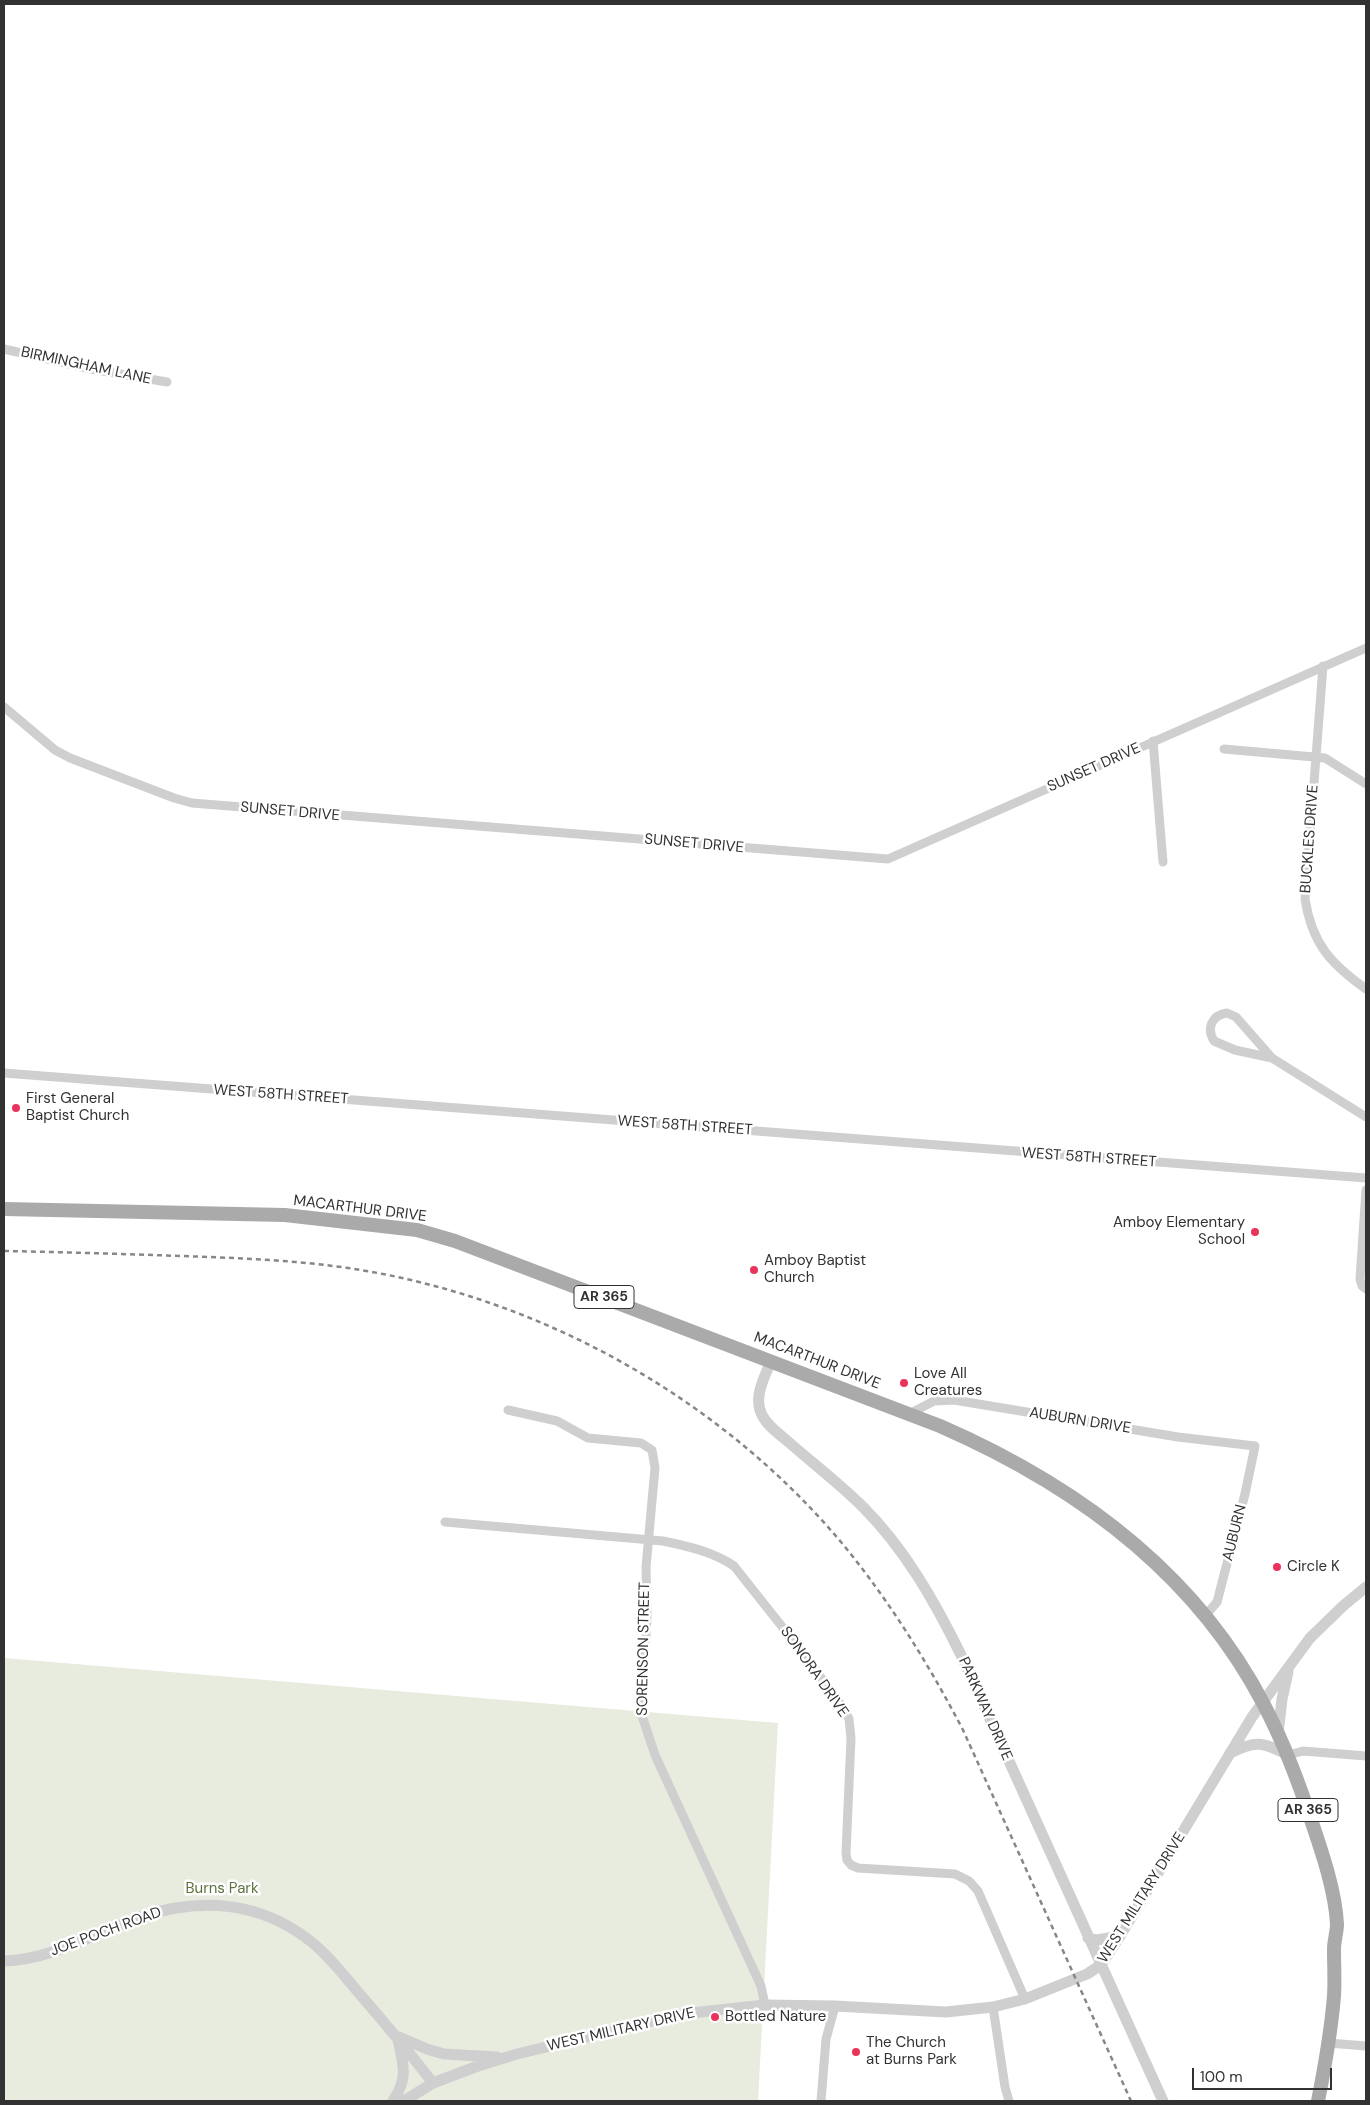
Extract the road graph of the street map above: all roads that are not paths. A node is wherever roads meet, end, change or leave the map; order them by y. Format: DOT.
graph roads {
  1 [pos="4,349"];
  2 [pos="168,382"];
  3 [pos="1366,648"];
  4 [pos="1323,666"];
  5 [pos="4,707"];
  6 [pos="1153,741"];
  7 [pos="1224,749"];
  8 [pos="1316,757"];
  9 [pos="1366,784"];
  10 [pos="1163,862"];
  11 [pos="1366,989"];
  12 [pos="1272,1058"];
  13 [pos="4,1073"];
  14 [pos="1366,1117"];
  15 [pos="1366,1178"];
  16 [pos="1366,1190"];
  17 [pos="4,1209"];
  18 [pos="1366,1289"];
  19 [pos="771,1361"];
  20 [pos="508,1410"];
  21 [pos="909,1414"];
  22 [pos="1255,1446"];
  23 [pos="445,1522"];
  24 [pos="648,1540"];
  25 [pos="1366,1587"];
  26 [pos="1205,1616"];
  27 [pos="1289,1668"];
  28 [pos="1263,1702"];
  29 [pos="1278,1734"];
  30 [pos="1230,1753"];
  31 [pos="1288,1755"];
  32 [pos="1366,1756"];
  33 [pos="1120,1936"];
  34 [pos="1088,1938"];
  35 [pos="4,1961"];
  36 [pos="1101,1965"];
  37 [pos="1025,1999"];
  38 [pos="766,2005"];
  39 [pos="835,2006"];
  40 [pos="993,2007"];
  41 [pos="397,2036"];
  42 [pos="1328,2044"];
  43 [pos="1366,2046"];
  44 [pos="508,2057"];
  45 [pos="433,2083"];
  46 [pos="393,2101"];
  47 [pos="404,2101"];
  48 [pos="821,2101"];
  49 [pos="1009,2101"];
  50 [pos="1163,2101"];
  51 [pos="1318,2101"];
  1 -- 2 [label="street, BIRMINGHAM LANE"];
  3 -- 4 [label="street, SUNSET DRIVE"];
  4 -- 6 [label="street, SUNSET DRIVE"];
  4 -- 8 [label="street, BUCKLES DRIVE"];
  5 -- 6 [label="street, SUNSET DRIVE"];
  6 -- 10 [label="street"];
  7 -- 8 [label="street"];
  8 -- 9 [label="street"];
  8 -- 11 [label="street, BUCKLES DRIVE"];
  12 -- 12 [label="street"];
  12 -- 14 [label="street"];
  13 -- 15 [label="street, WEST 58TH STREET"];
  16 -- 18 [label="street"];
  17 -- 19 [label="main road, MACARTHUR DRIVE / AR 365"];
  19 -- 21 [label="main road, MACARTHUR DRIVE / AR 365"];
  19 -- 34 [label="street, PARKWAY DRIVE"];
  20 -- 24 [label="street, SORENSON STREET"];
  21 -- 22 [label="street, AUBURN DRIVE"];
  21 -- 26 [label="main road, MACARTHUR DRIVE / AR 365"];
  22 -- 26 [label="street, AUBURN"];
  23 -- 24 [label="street, SONORA DRIVE"];
  24 -- 37 [label="street, SONORA DRIVE"];
  24 -- 38 [label="street, SORENSON STREET"];
  25 -- 27 [label="street, WEST MILITARY DRIVE"];
  26 -- 28 [label="main road, MACARTHUR DRIVE / AR 365"];
  27 -- 28 [label="street, WEST MILITARY DRIVE"];
  27 -- 29 [label="street"];
  28 -- 29 [label="main road, MACARTHUR DRIVE / AR 365"];
  28 -- 30 [label="street, WEST MILITARY DRIVE"];
  29 -- 31 [label="main road, MACARTHUR DRIVE / AR 365"];
  30 -- 31 [label="street"];
  30 -- 33 [label="street, WEST MILITARY DRIVE"];
  31 -- 32 [label="street"];
  31 -- 42 [label="main road, MACARTHUR DRIVE / AR 365"];
  33 -- 34 [label="street"];
  33 -- 36 [label="street, WEST MILITARY DRIVE"];
  34 -- 36 [label="street, PARKWAY DRIVE"];
  35 -- 41 [label="street, JOE POCH ROAD"];
  36 -- 37 [label="street, WEST MILITARY DRIVE"];
  36 -- 50 [label="street, PARKWAY DRIVE"];
  37 -- 40 [label="street, WEST MILITARY DRIVE"];
  38 -- 39 [label="street, WEST MILITARY DRIVE"];
  38 -- 44 [label="street, WEST MILITARY DRIVE"];
  39 -- 40 [label="street, WEST MILITARY DRIVE"];
  39 -- 48 [label="street"];
  40 -- 49 [label="street"];
  41 -- 44 [label="street, JOE POCH ROAD"];
  41 -- 45 [label="street, JOE POCH ROAD"];
  41 -- 46 [label="street"];
  42 -- 43 [label="street"];
  42 -- 51 [label="main road, MACARTHUR DRIVE / AR 365"];
  44 -- 45 [label="street, WEST MILITARY DRIVE"];
  45 -- 47 [label="street, WEST MILITARY DRIVE"];
}
